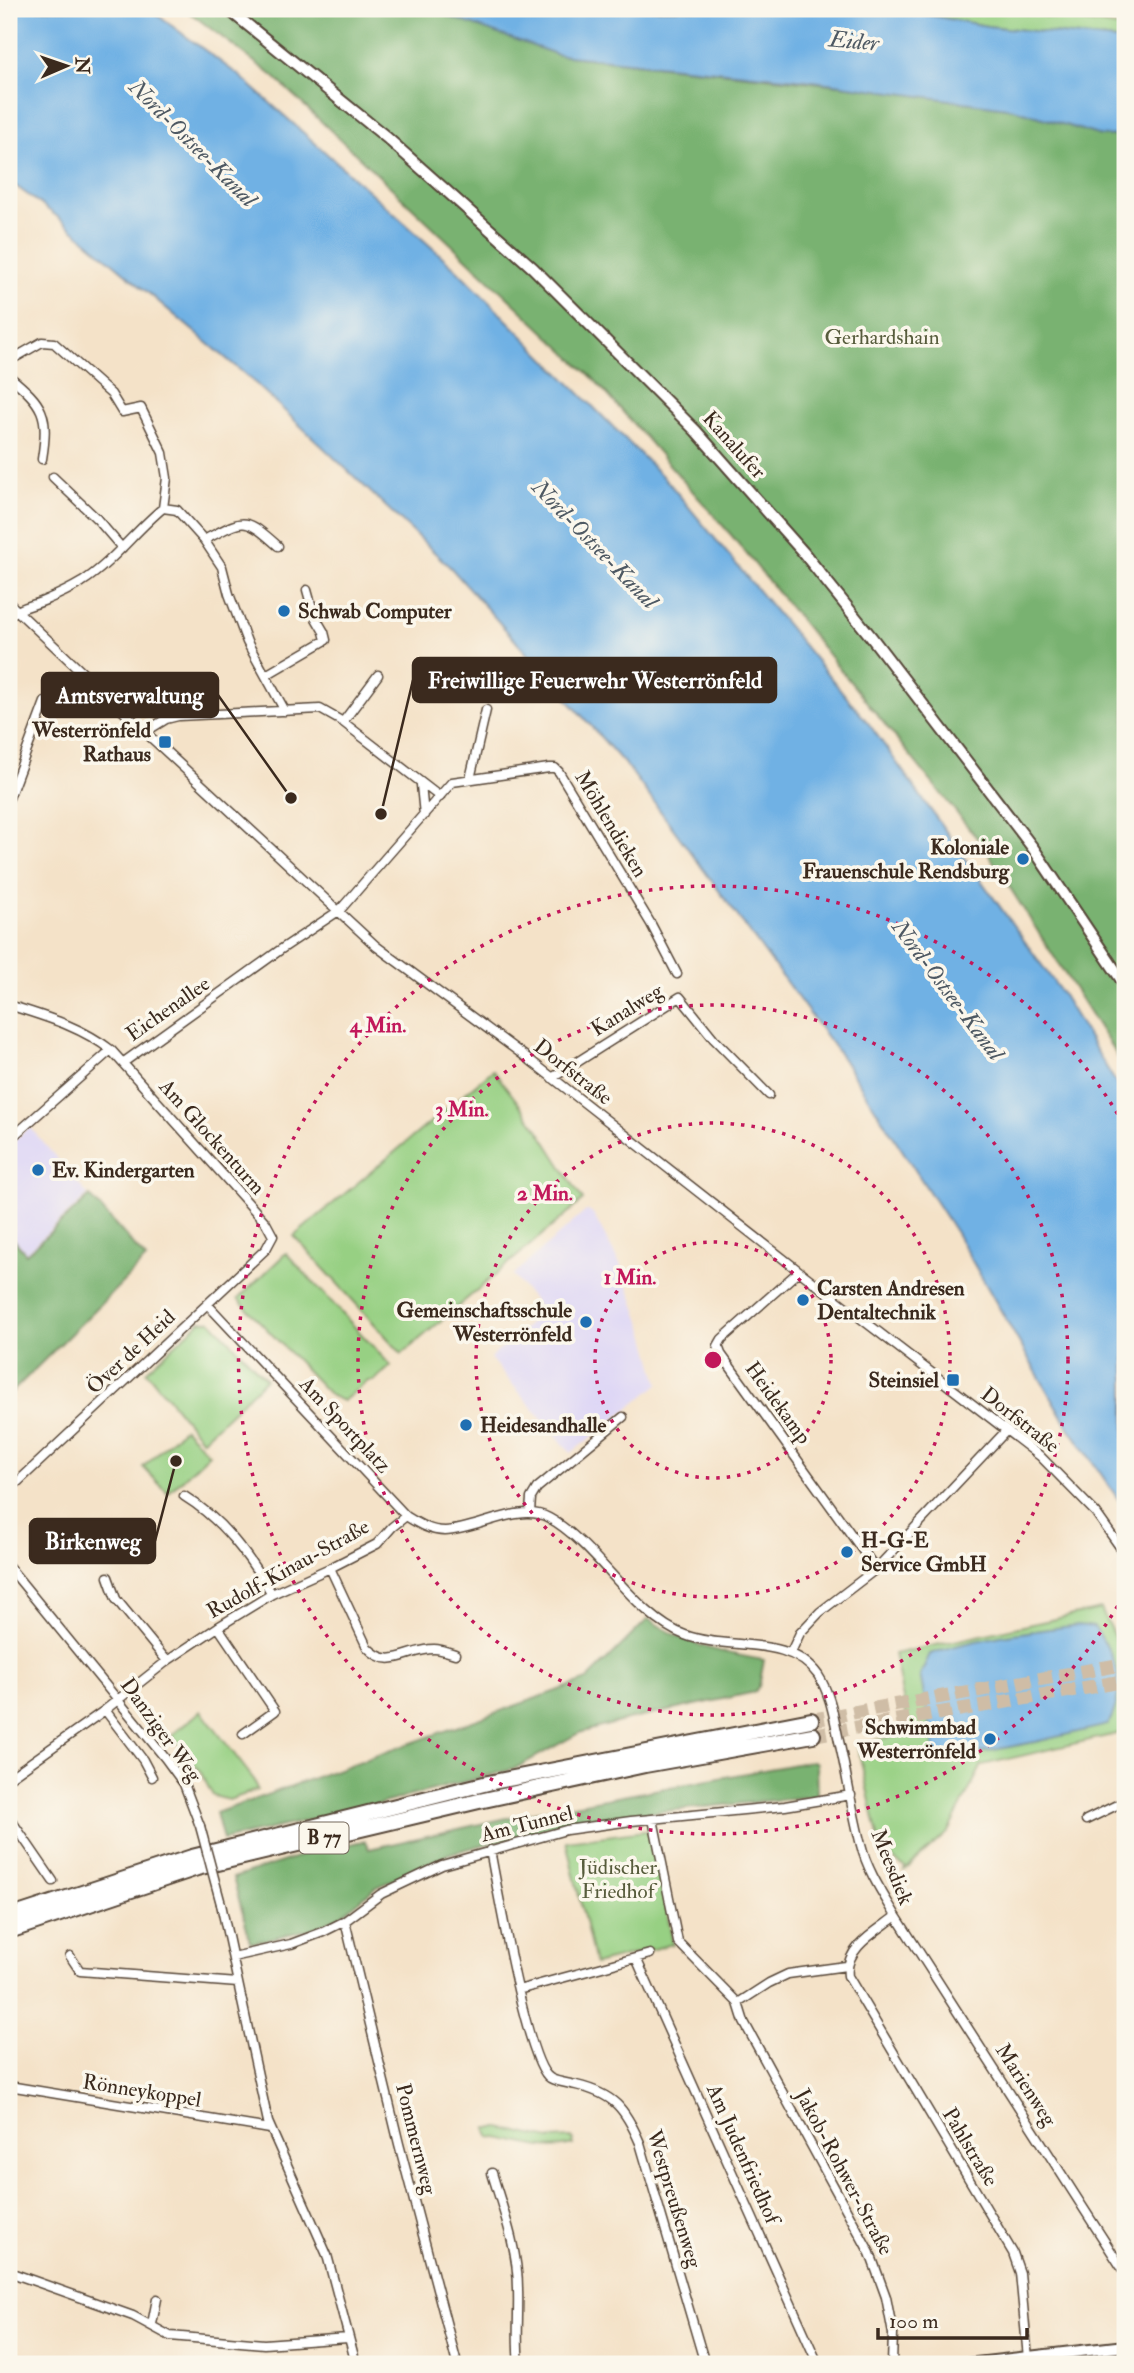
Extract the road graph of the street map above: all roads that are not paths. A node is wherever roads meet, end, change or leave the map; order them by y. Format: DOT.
graph roads {
  1 [pos="228,9"];
  2 [pos="9,361"];
  3 [pos="9,376"];
  4 [pos="43,459"];
  5 [pos="53,477"];
  6 [pos="163,508"];
  7 [pos="204,540"];
  8 [pos="278,547"];
  9 [pos="122,548"];
  10 [pos="307,590"];
  11 [pos="9,603"];
  12 [pos="17,609"];
  13 [pos="9,616"];
  14 [pos="266,674"];
  15 [pos="378,675"];
  16 [pos="45,702"];
  17 [pos="486,710"];
  18 [pos="285,711"];
  19 [pos="343,722"];
  20 [pos="145,732"];
  21 [pos="470,779"];
  22 [pos="421,785"];
  23 [pos="440,797"];
  24 [pos="9,798"];
  25 [pos="424,815"];
  26 [pos="340,910"];
  27 [pos="677,974"];
  28 [pos="1125,985"];
  29 [pos="9,1005"];
  30 [pos="111,1050"];
  31 [pos="124,1062"];
  32 [pos="552,1078"];
  33 [pos="769,1095"];
  34 [pos="9,1140"];
  35 [pos="273,1236"];
  36 [pos="799,1272"];
  37 [pos="208,1305"];
  38 [pos="623,1417"];
  39 [pos="1006,1431"];
  40 [pos="9,1490"];
  41 [pos="184,1496"];
  42 [pos="530,1512"];
  43 [pos="406,1517"];
  44 [pos="1125,1554"];
  45 [pos="9,1567"];
  46 [pos="330,1568"];
  47 [pos="876,1569"];
  48 [pos="108,1577"];
  49 [pos="272,1594"];
  50 [pos="218,1627"];
  51 [pos="791,1652"];
  52 [pos="455,1654"];
  53 [pos="167,1661"];
  54 [pos="119,1700"];
  55 [pos="105,1710"];
  56 [pos="811,1720"];
  57 [pos="243,1734"];
  58 [pos="813,1735"];
  59 [pos="152,1777"];
  60 [pos="9,1778"];
  61 [pos="851,1795"];
  62 [pos="1125,1801"];
  63 [pos="9,1817"];
  64 [pos="653,1819"];
  65 [pos="1086,1820"];
  66 [pos="490,1850"];
  67 [pos="52,1881"];
  68 [pos="897,1916"];
  69 [pos="9,1917"];
  70 [pos="345,1921"];
  71 [pos="9,1931"];
  72 [pos="650,1954"];
  73 [pos="70,1956"];
  74 [pos="233,1957"];
  75 [pos="636,1958"];
  76 [pos="846,1966"];
  77 [pos="239,1983"];
  78 [pos="518,1990"];
  79 [pos="738,2003"];
  80 [pos="9,2086"];
  81 [pos="270,2129"];
  82 [pos="492,2173"];
  83 [pos="9,2272"];
  84 [pos="1125,2273"];
  85 [pos="156,2299"];
  86 [pos="152,2324"];
  87 [pos="348,2338"];
  88 [pos="1125,2346"];
  89 [pos="1028,2358"];
  90 [pos="356,2364"];
  91 [pos="457,2364"];
  92 [pos="519,2364"];
  93 [pos="705,2364"];
  94 [pos="818,2364"];
  95 [pos="892,2364"];
  96 [pos="967,2364"];
  1 -- 28 [label="street, Kanalufer"];
  2 -- 6 [label="street"];
  3 -- 4 [label="street"];
  5 -- 9 [label="street"];
  6 -- 7 [label="street"];
  6 -- 9 [label="street"];
  7 -- 8 [label="street"];
  7 -- 14 [label="street"];
  9 -- 12 [label="street"];
  10 -- 14 [label="street"];
  11 -- 12 [label="street, Dorfstraße"];
  12 -- 13 [label="street"];
  12 -- 20 [label="street, Dorfstraße"];
  14 -- 18 [label="street"];
  15 -- 19 [label="street"];
  16 -- 24 [label="street"];
  17 -- 21 [label="street"];
  18 -- 19 [label="street"];
  18 -- 20 [label="street"];
  19 -- 22 [label="street"];
  20 -- 26 [label="street, Dorfstraße"];
  21 -- 23 [label="street, Möhlendieken"];
  21 -- 27 [label="street, Möhlendieken"];
  22 -- 23 [label="street"];
  22 -- 25 [label="street"];
  23 -- 25 [label="street, Möhlendieken"];
  25 -- 26 [label="street, Eichenallee"];
  26 -- 31 [label="street, Eichenallee"];
  26 -- 32 [label="street, Dorfstraße"];
  29 -- 30 [label="street, Eichenallee"];
  30 -- 31 [label="street, Eichenallee"];
  30 -- 34 [label="street"];
  31 -- 35 [label="street, Am Glockenturm"];
  32 -- 33 [label="street, Kanalweg"];
  32 -- 36 [label="street, Dorfstraße"];
  35 -- 37 [label="street, Över de Heid"];
  36 -- 39 [label="street, Dorfstraße"];
  36 -- 47 [label="street, Heidekamp"];
  37 -- 40 [label="street, Över de Heid"];
  37 -- 43 [label="street, Am Sportplatz"];
  38 -- 42 [label="street"];
  39 -- 44 [label="street, Dorfstraße"];
  39 -- 47 [label="street"];
  41 -- 49 [label="street"];
  42 -- 43 [label="street, Am Sportplatz"];
  42 -- 51 [label="street"];
  43 -- 46 [label="street, Rudolf-Kinau-Straße"];
  45 -- 54 [label="street, Danziger Weg"];
  46 -- 49 [label="street, Rudolf-Kinau-Straße"];
  46 -- 52 [label="street"];
  47 -- 51 [label="street"];
  48 -- 53 [label="street"];
  49 -- 50 [label="street, Rudolf-Kinau-Straße"];
  50 -- 53 [label="street, Rudolf-Kinau-Straße"];
  50 -- 57 [label="street"];
  51 -- 61 [label="street, Meesdiek"];
  53 -- 54 [label="street, Rudolf-Kinau-Straße"];
  54 -- 55 [label="street, Rudolf-Kinau-Straße"];
  54 -- 74 [label="street, Danziger Weg, bridge"];
  55 -- 59 [label="street"];
  55 -- 60 [label="street, Rudolf-Kinau-Straße"];
  56 -- 69 [label="highway, B 77"];
  58 -- 71 [label="highway, B 77"];
  61 -- 64 [label="street, Am Tunnel"];
  61 -- 68 [label="street, Meesdiek"];
  62 -- 65 [label="street"];
  63 -- 67 [label="street"];
  64 -- 66 [label="street, Am Tunnel"];
  64 -- 79 [label="street, Jakob-Rohwer-Straße"];
  66 -- 70 [label="street, Am Tunnel"];
  66 -- 78 [label="street, Westpreußenweg"];
  68 -- 76 [label="street, Meesdiek"];
  68 -- 84 [label="street, Marienweg"];
  70 -- 74 [label="street, Am Tunnel"];
  70 -- 91 [label="street, Pommernweg"];
  72 -- 75 [label="street"];
  73 -- 77 [label="street"];
  74 -- 77 [label="street, Danziger Weg"];
  75 -- 78 [label="street"];
  75 -- 94 [label="street, Am Judenfriedhof"];
  76 -- 79 [label="street"];
  76 -- 89 [label="street, Pahlstraße"];
  77 -- 81 [label="street, Danziger Weg"];
  78 -- 93 [label="street, Westpreußenweg"];
  79 -- 95 [label="street, Jakob-Rohwer-Straße"];
  80 -- 81 [label="street, Rönneykoppel"];
  81 -- 87 [label="street, Danziger Weg"];
  82 -- 92 [label="street"];
  83 -- 86 [label="street"];
  85 -- 86 [label="street"];
  86 -- 87 [label="street"];
  87 -- 90 [label="street, Danziger Weg"];
  88 -- 89 [label="street"];
  89 -- 96 [label="street"];
}
